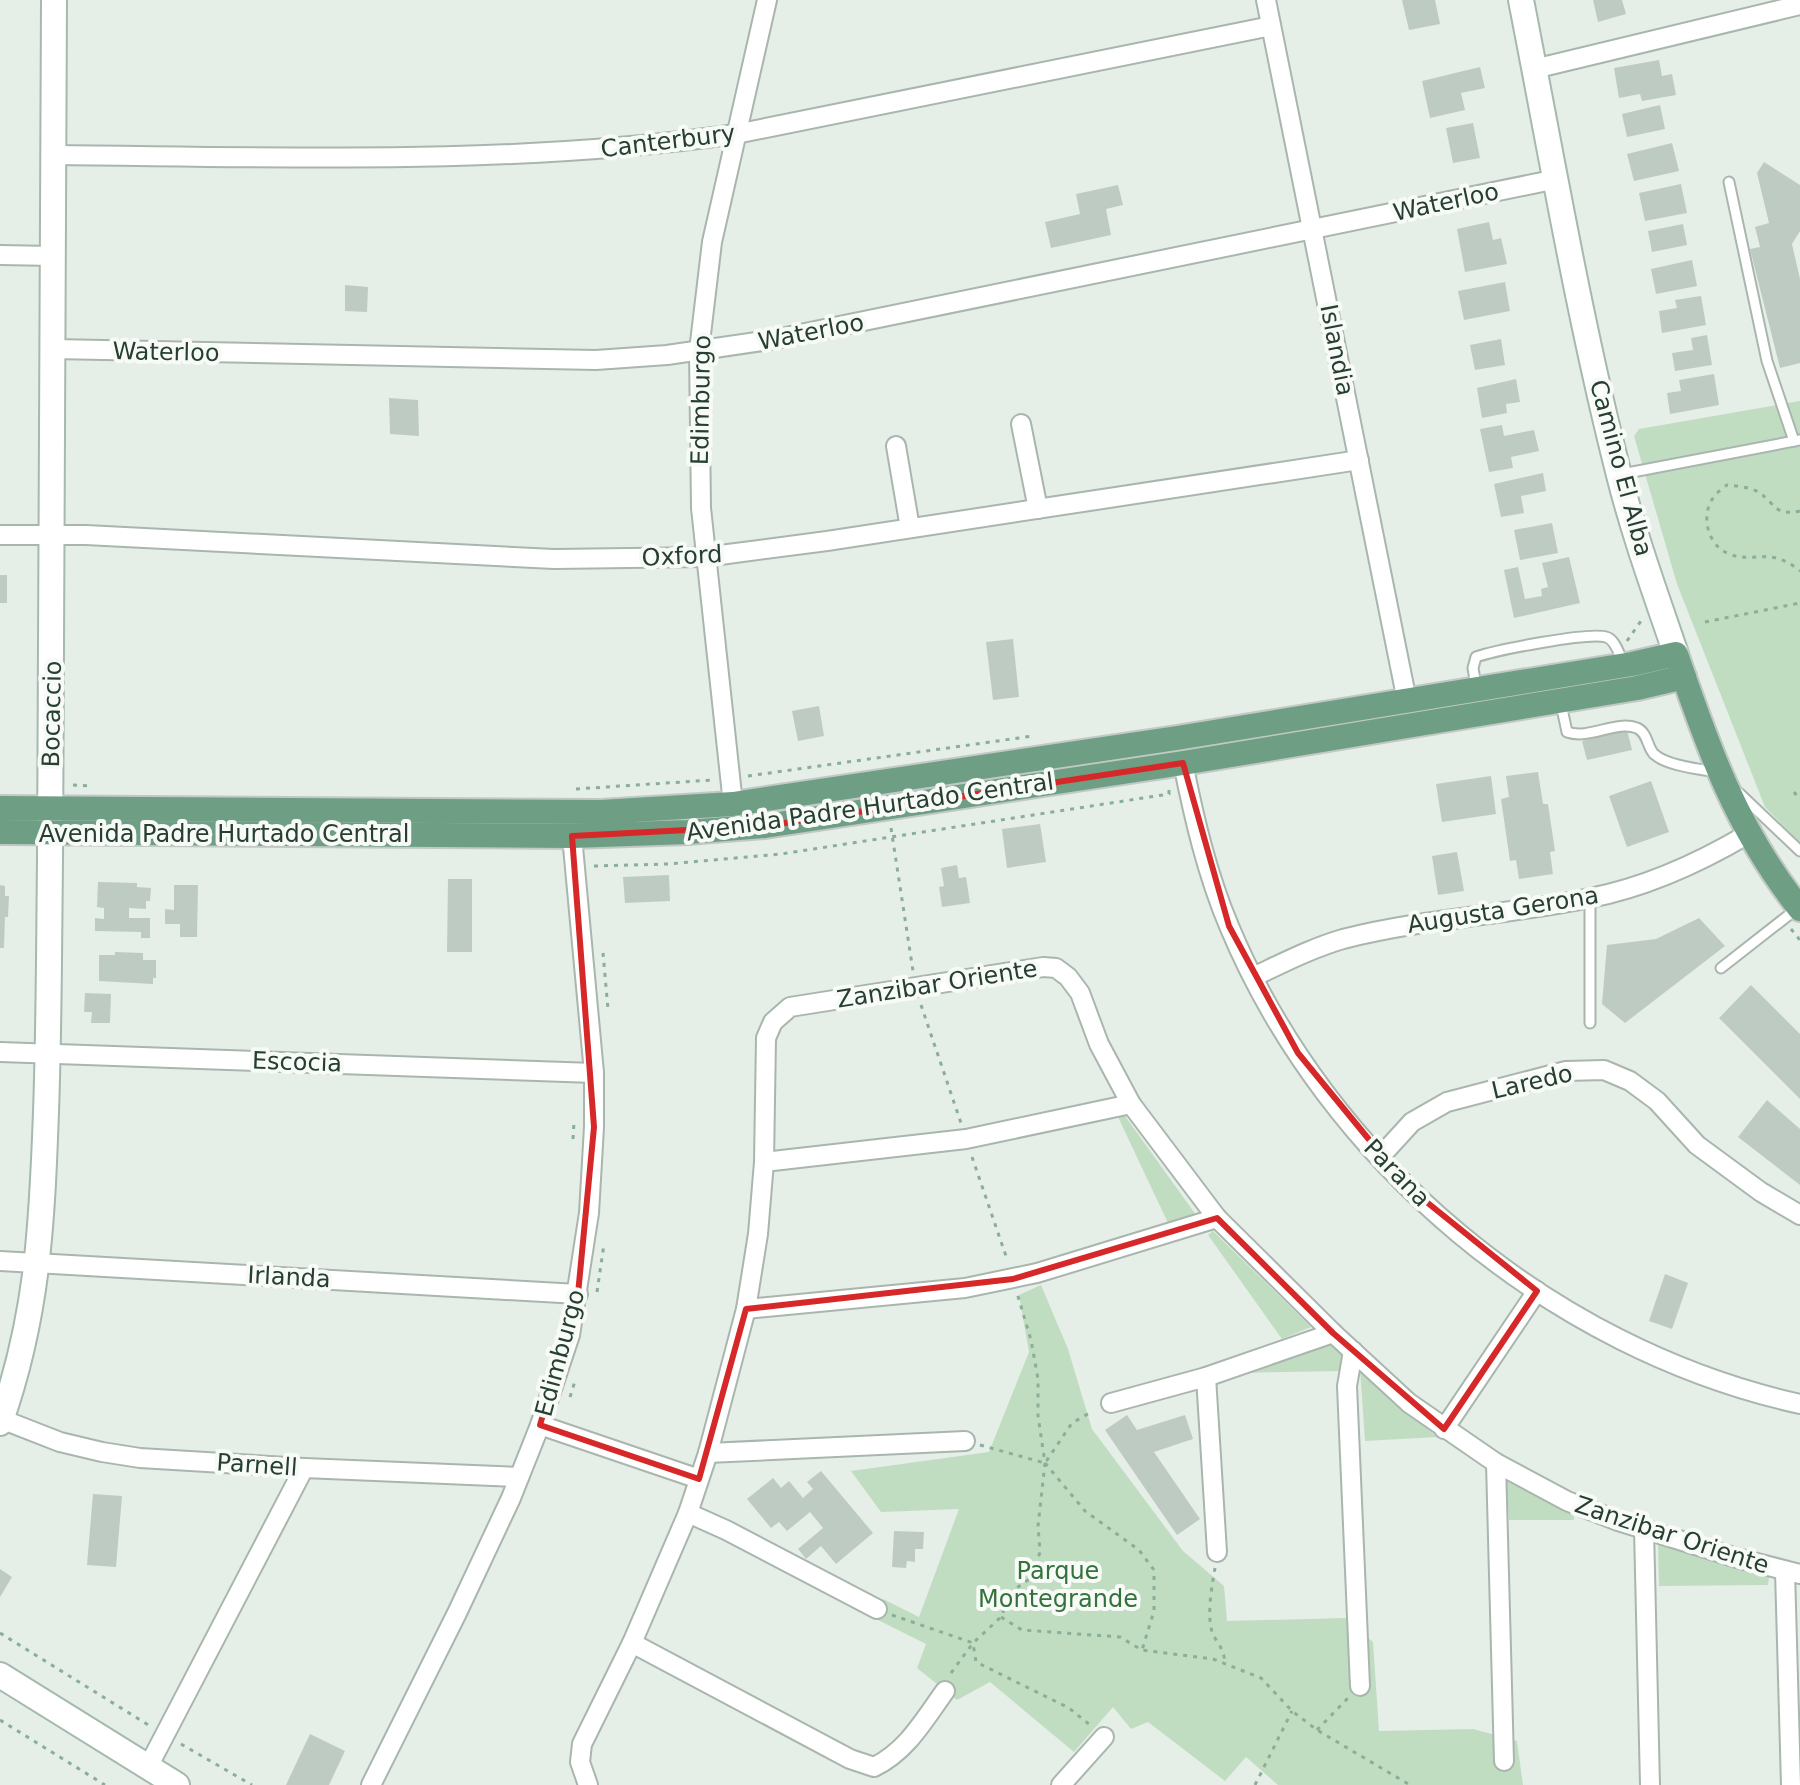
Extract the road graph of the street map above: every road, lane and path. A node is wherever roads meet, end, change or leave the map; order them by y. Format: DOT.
graph roads {
  1 [pos="54,0"];
  2 [pos="767,0"];
  3 [pos="1266,0"];
  4 [pos="1521,0"];
  5 [pos="1800,5"];
  6 [pos="1271,26"];
  7 [pos="1534,69"];
  8 [pos="736,134"];
  9 [pos="54,155"];
  10 [pos="1557,179"];
  11 [pos="1729,182"];
  12 [pos="1313,230"];
  13 [pos="0,255"];
  14 [pos="54,256"];
  15 [pos="53,349"];
  16 [pos="699,351"];
  17 [pos="1021,424"];
  18 [pos="1797,440"];
  19 [pos="896,446"];
  20 [pos="1359,460"];
  21 [pos="1619,475"];
  22 [pos="1038,509"];
  23 [pos="1800,511"];
  24 [pos="910,528"];
  25 [pos="0,535"];
  26 [pos="54,536"];
  27 [pos="705,557"];
  28 [pos="1800,571"];
  29 [pos="1800,603"];
  30 [pos="1705,622"];
  31 [pos="1624,658"];
  32 [pos="1680,665"];
  33 [pos="1477,689"];
  34 [pos="1407,701"];
  35 [pos="1560,701"];
  36 [pos="1044,735"];
  37 [pos="1183,763"];
  38 [pos="1721,775"];
  39 [pos="729,779"];
  40 [pos="73,785"];
  41 [pos="104,787"];
  42 [pos="568,790"];
  43 [pos="1794,792"];
  44 [pos="1800,800"];
  45 [pos="733,804"];
  46 [pos="0,808"];
  47 [pos="51,808"];
  48 [pos="888,808"];
  49 [pos="0,832"];
  50 [pos="51,833"];
  51 [pos="1748,834"];
  52 [pos="572,836"];
  53 [pos="1800,851"];
  54 [pos="1590,899"];
  55 [pos="1799,908"];
  56 [pos="1721,968"];
  57 [pos="1253,977"];
  58 [pos="915,986"];
  59 [pos="1590,1023"];
  60 [pos="0,1052"];
  61 [pos="48,1053"];
  62 [pos="594,1073"];
  63 [pos="1131,1104"];
  64 [pos="574,1122"];
  65 [pos="966,1139"];
  66 [pos="573,1153"];
  67 [pos="1380,1157"];
  68 [pos="764,1162"];
  69 [pos="1800,1215"];
  70 [pos="1217,1218"];
  71 [pos="0,1261"];
  72 [pos="38,1262"];
  73 [pos="1013,1279"];
  74 [pos="1537,1291"];
  75 [pos="578,1294"];
  76 [pos="746,1309"];
  77 [pos="1333,1333"];
  78 [pos="1353,1351"];
  79 [pos="1206,1377"];
  80 [pos="1111,1403"];
  81 [pos="1800,1404"];
  82 [pos="0,1420"];
  83 [pos="540,1425"];
  84 [pos="1444,1429"];
  85 [pos="965,1441"];
  86 [pos="708,1453"];
  87 [pos="1045,1463"];
  88 [pos="1496,1463"];
  89 [pos="304,1468"];
  90 [pos="519,1477"];
  91 [pos="699,1479"];
  92 [pos="688,1513"];
  93 [pos="1644,1529"];
  94 [pos="1217,1552"];
  95 [pos="1793,1573"];
  96 [pos="877,1609"];
  97 [pos="1001,1617"];
  98 [pos="0,1633"];
  99 [pos="632,1643"];
  100 [pos="973,1643"];
  101 [pos="1142,1650"];
  102 [pos="1225,1664"];
  103 [pos="0,1675"];
  104 [pos="1360,1686"];
  105 [pos="945,1691"];
  106 [pos="1292,1711"];
  107 [pos="0,1720"];
  108 [pos="1317,1730"];
  109 [pos="165,1736"];
  110 [pos="1104,1737"];
  111 [pos="1504,1761"];
  112 [pos="148,1767"];
  113 [pos="105,1785"];
  114 [pos="177,1785"];
  115 [pos="252,1785"];
  116 [pos="371,1785"];
  117 [pos="588,1785"];
  118 [pos="1061,1785"];
  119 [pos="1255,1785"];
  120 [pos="1410,1785"];
  121 [pos="1650,1785"];
  122 [pos="1791,1785"];
  1 -- 9 [label="street, Bocaccio"];
  2 -- 8 [label="street, Edimburgo"];
  3 -- 6 [label="street, Islandia"];
  4 -- 7 [label="street, Camino El Alba"];
  5 -- 7 [label="street"];
  6 -- 8 [label="street, Canterbury"];
  6 -- 12 [label="street, Islandia"];
  7 -- 10 [label="street, Camino El Alba"];
  8 -- 9 [label="street, Canterbury"];
  8 -- 16 [label="street, Edimburgo"];
  9 -- 14 [label="street, Bocaccio"];
  10 -- 12 [label="street, Waterloo"];
  10 -- 21 [label="street, Camino El Alba"];
  11 -- 18 [label="lane"];
  12 -- 16 [label="street, Waterloo"];
  12 -- 20 [label="street, Islandia"];
  13 -- 14 [label="street"];
  14 -- 15 [label="street, Bocaccio"];
  15 -- 16 [label="street, Waterloo"];
  15 -- 26 [label="street, Bocaccio"];
  16 -- 27 [label="street, Edimburgo"];
  17 -- 22 [label="street"];
  18 -- 21 [label="lane"];
  19 -- 24 [label="street"];
  20 -- 22 [label="street, Oxford"];
  20 -- 34 [label="street, Islandia"];
  21 -- 32 [label="street, Camino El Alba"];
  22 -- 24 [label="street, Oxford"];
  23 -- 28 [label="path"];
  24 -- 27 [label="street, Oxford"];
  25 -- 26 [label="street, Oxford"];
  26 -- 27 [label="street, Oxford"];
  26 -- 47 [label="street, Bocaccio"];
  27 -- 39 [label="street, Edimburgo"];
  29 -- 30 [label="path"];
  31 -- 32 [label="main road, Avenida Padre Hurtado Central"];
  31 -- 33 [label="main road, Avenida Padre Hurtado Central"];
  31 -- 33 [label="lane"];
  32 -- 35 [label="main road, Avenida Padre Hurtado Central"];
  32 -- 38 [label="main road, Camino El Alba"];
  33 -- 34 [label="main road, Avenida Padre Hurtado Central"];
  34 -- 45 [label="main road, Avenida Padre Hurtado Central"];
  35 -- 37 [label="main road, Avenida Padre Hurtado Central"];
  35 -- 38 [label="lane"];
  36 -- 39 [label="path"];
  37 -- 48 [label="main road, Avenida Padre Hurtado Central"];
  37 -- 57 [label="street, Parana"];
  38 -- 51 [label="main road, Camino El Alba"];
  38 -- 53 [label="lane"];
  39 -- 42 [label="path"];
  39 -- 45 [label="street, Edimburgo"];
  40 -- 41 [label="path"];
  43 -- 44 [label="path"];
  45 -- 47 [label="main road, Avenida Padre Hurtado Central"];
  46 -- 47 [label="main road, Avenida Padre Hurtado Central"];
  47 -- 50 [label="street, Bocaccio"];
  48 -- 52 [label="main road, Avenida Padre Hurtado Central"];
  48 -- 58 [label="path"];
  49 -- 50 [label="main road, Avenida Padre Hurtado Central"];
  50 -- 52 [label="main road, Avenida Padre Hurtado Central"];
  50 -- 61 [label="street, Bocaccio"];
  51 -- 54 [label="street, Augusta Gerona"];
  51 -- 55 [label="main road, Camino El Alba"];
  52 -- 62 [label="street, Edimburgo"];
  54 -- 57 [label="street, Augusta Gerona"];
  54 -- 59 [label="lane"];
  55 -- 56 [label="lane"];
  57 -- 67 [label="street, Parana"];
  58 -- 63 [label="street, Zanzibar Oriente"];
  58 -- 65 [label="path"];
  58 -- 68 [label="street, Zanzibar Oriente"];
  60 -- 61 [label="street, Escocia"];
  61 -- 62 [label="street, Escocia"];
  61 -- 72 [label="street, Bocaccio"];
  62 -- 75 [label="street, Edimburgo"];
  63 -- 65 [label="street"];
  63 -- 70 [label="street, Zanzibar Oriente"];
  64 -- 66 [label="path"];
  65 -- 68 [label="street"];
  65 -- 73 [label="path"];
  67 -- 69 [label="street, Laredo"];
  67 -- 74 [label="street, Parana"];
  68 -- 76 [label="street, Zanzibar Oriente"];
  70 -- 73 [label="street"];
  70 -- 77 [label="street, Zanzibar Oriente"];
  71 -- 72 [label="street, Irlanda"];
  72 -- 75 [label="street, Irlanda"];
  72 -- 82 [label="street, Bocaccio"];
  73 -- 76 [label="street"];
  73 -- 87 [label="path"];
  74 -- 81 [label="street, Parana"];
  74 -- 84 [label="street"];
  75 -- 83 [label="street, Edimburgo"];
  76 -- 86 [label="street, Zanzibar Oriente"];
  77 -- 78 [label="street, Zanzibar Oriente"];
  77 -- 79 [label="street"];
  78 -- 84 [label="street, Zanzibar Oriente"];
  78 -- 104 [label="street"];
  79 -- 80 [label="street"];
  79 -- 94 [label="street"];
  80 -- 87 [label="path"];
  82 -- 89 [label="street, Parnell"];
  83 -- 90 [label="street, Edimburgo"];
  83 -- 91 [label="street"];
  84 -- 88 [label="street, Zanzibar Oriente"];
  85 -- 86 [label="street"];
  85 -- 87 [label="path"];
  86 -- 91 [label="street, Zanzibar Oriente"];
  87 -- 97 [label="path"];
  87 -- 101 [label="path"];
  88 -- 93 [label="street, Zanzibar Oriente"];
  88 -- 111 [label="street"];
  89 -- 90 [label="street, Parnell"];
  89 -- 109 [label="street"];
  90 -- 116 [label="street, Edimburgo"];
  91 -- 92 [label="street, Zanzibar Oriente"];
  92 -- 96 [label="street"];
  92 -- 99 [label="street, Zanzibar Oriente"];
  93 -- 95 [label="street, Zanzibar Oriente"];
  93 -- 121 [label="street"];
  94 -- 102 [label="path"];
  95 -- 122 [label="street"];
  96 -- 100 [label="path"];
  97 -- 100 [label="path"];
  97 -- 101 [label="path"];
  98 -- 109 [label="path"];
  99 -- 105 [label="street"];
  99 -- 117 [label="street, Zanzibar Oriente"];
  100 -- 105 [label="path"];
  100 -- 110 [label="path"];
  101 -- 102 [label="path"];
  102 -- 106 [label="path"];
  103 -- 112 [label="street"];
  104 -- 108 [label="path"];
  106 -- 108 [label="path"];
  106 -- 119 [label="path"];
  107 -- 113 [label="path"];
  108 -- 120 [label="path"];
  109 -- 112 [label="street"];
  109 -- 115 [label="path"];
  110 -- 118 [label="street"];
  112 -- 114 [label="street"];
}
